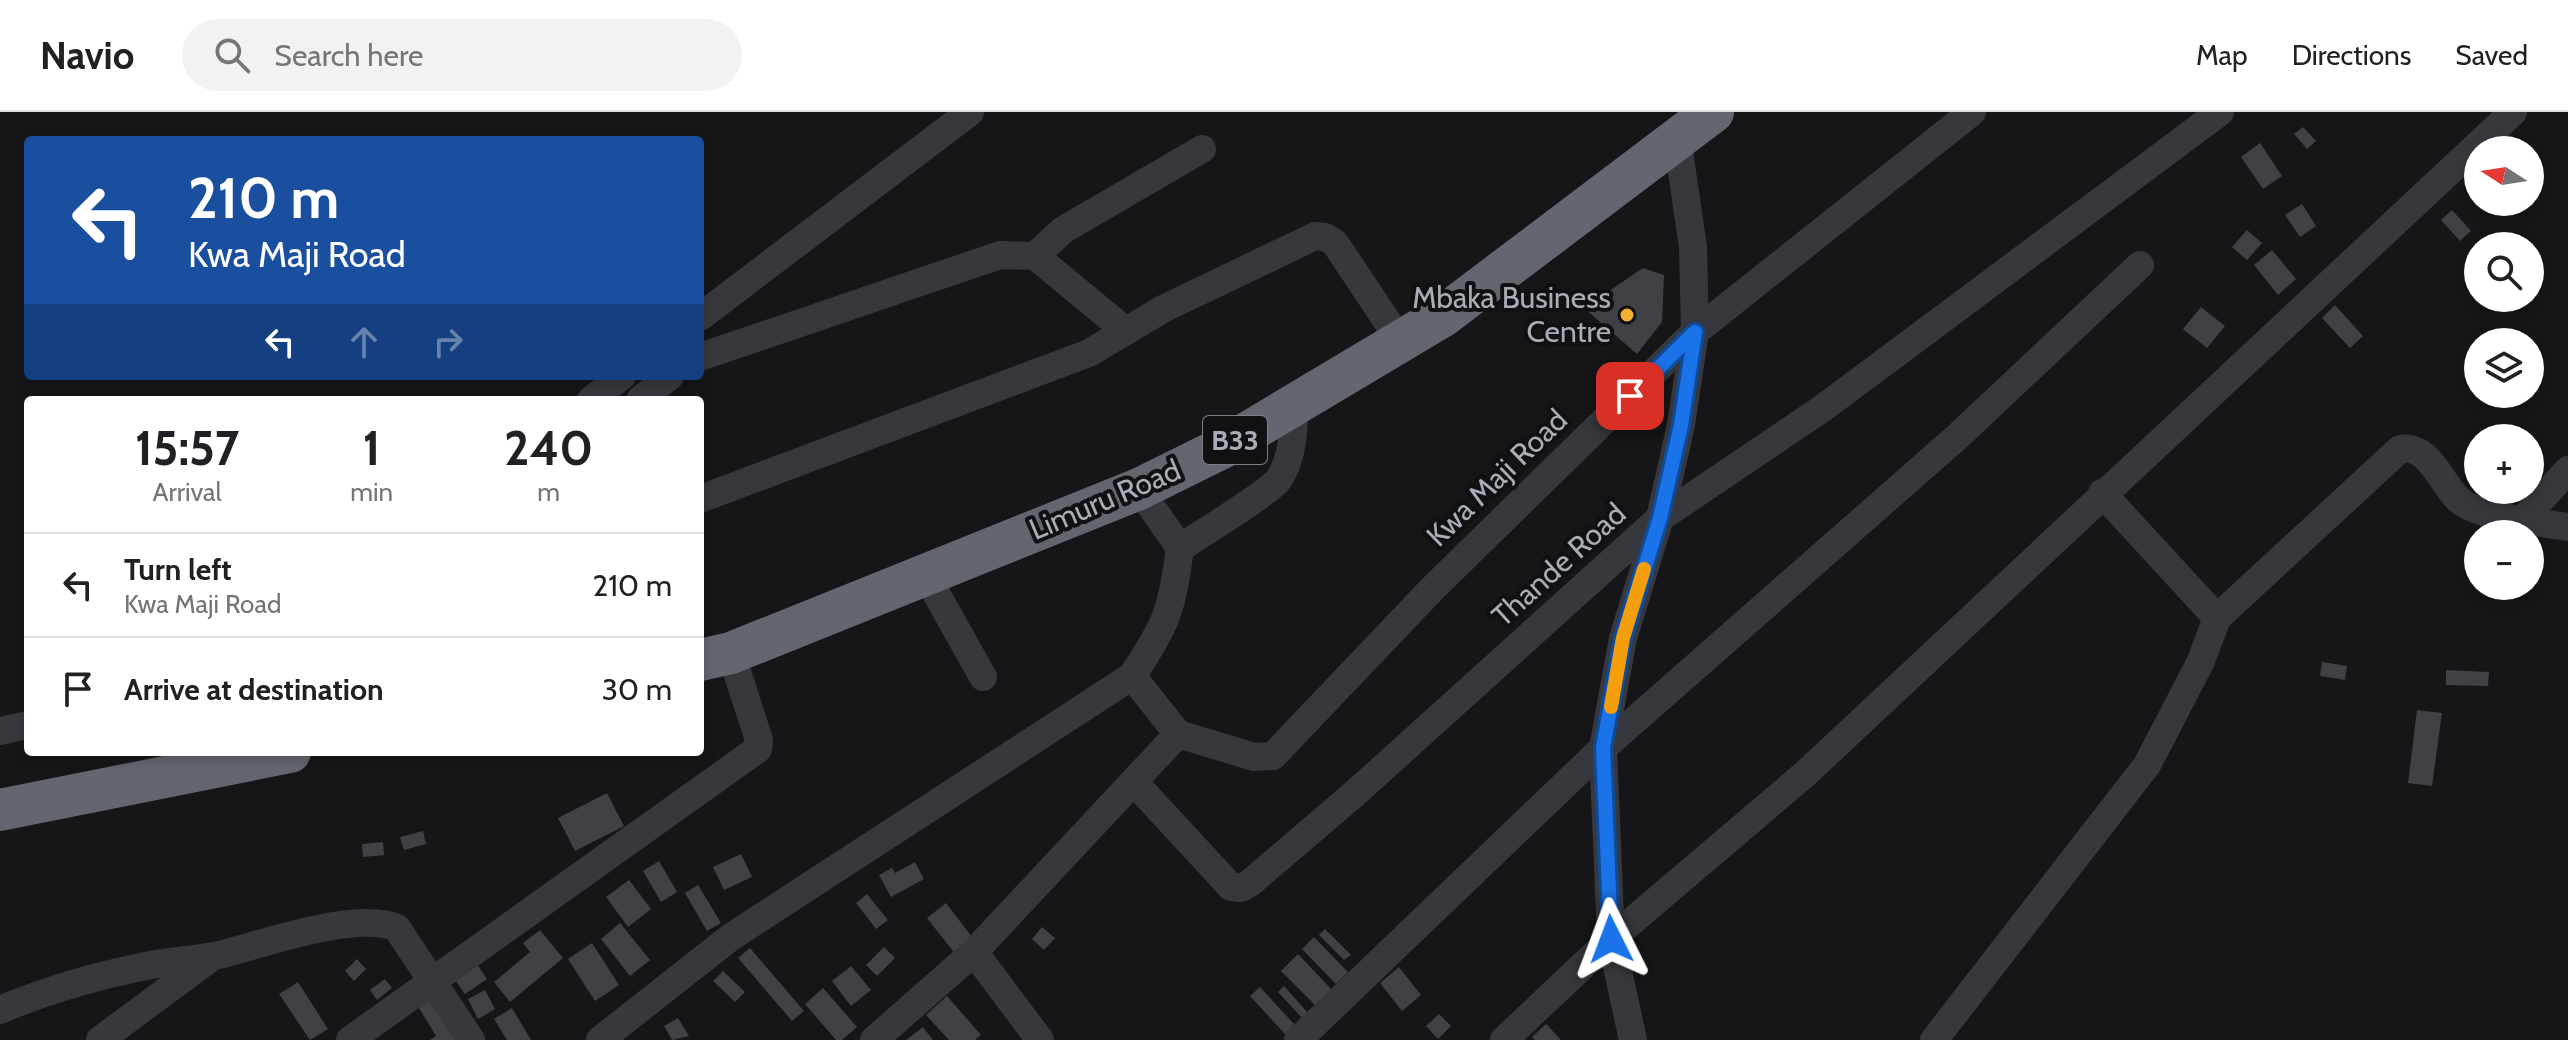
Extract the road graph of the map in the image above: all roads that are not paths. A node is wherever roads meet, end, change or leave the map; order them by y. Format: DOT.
graph roads {
  1 [pos="970,112"];
  2 [pos="1713,112"];
  3 [pos="1972,112"];
  4 [pos="2220,112"];
  5 [pos="2513,112"];
  6 [pos="1677,138"];
  7 [pos="1202,149"];
  8 [pos="1035,256"];
  9 [pos="2140,265"];
  10 [pos="704,314"];
  11 [pos="1126,331"];
  12 [pos="1695,332"];
  13 [pos="1401,342"];
  14 [pos="704,356"];
  15 [pos="617,380"];
  16 [pos="665,380"];
  17 [pos="596,396"];
  18 [pos="645,396"];
  19 [pos="1294,405"];
  20 [pos="2568,470"];
  21 [pos="1139,489"];
  22 [pos="2102,493"];
  23 [pos="704,497"];
  24 [pos="1660,518"];
  25 [pos="2523,519"];
  26 [pos="2568,527"];
  27 [pos="1180,548"];
  28 [pos="926,575"];
  29 [pos="2217,618"];
  30 [pos="716,656"];
  31 [pos="1132,676"];
  32 [pos="983,677"];
  33 [pos="24,726"];
  34 [pos="0,731"];
  35 [pos="1178,734"];
  36 [pos="1603,748"];
  37 [pos="270,756"];
  38 [pos="1134,782"];
  39 [pos="0,810"];
  40 [pos="1611,939"];
  41 [pos="974,952"];
  42 [pos="214,956"];
  43 [pos="435,981"];
  44 [pos="0,1010"];
  45 [pos="100,1040"];
  46 [pos="350,1040"];
  47 [pos="471,1040"];
  48 [pos="600,1040"];
  49 [pos="874,1040"];
  50 [pos="1040,1040"];
  51 [pos="1298,1040"];
  52 [pos="1504,1040"];
  53 [pos="1633,1040"];
  54 [pos="1934,1040"];
  1 -- 10 [label="street"];
  2 -- 6 [label="highway, Limuru Road / B33"];
  3 -- 12 [label="street, Kwa Maji Road"];
  4 -- 24 [label="street, Thande Road"];
  5 -- 22 [label="street"];
  6 -- 12 [label="street"];
  6 -- 13 [label="highway, Limuru Road / B33"];
  7 -- 8 [label="street"];
  8 -- 11 [label="street"];
  8 -- 14 [label="street"];
  9 -- 36 [label="street"];
  11 -- 13 [label="street"];
  11 -- 23 [label="street"];
  12 -- 24 [label="street"];
  12 -- 35 [label="street, Kwa Maji Road"];
  13 -- 19 [label="highway, Limuru Road / B33"];
  15 -- 17 [label="street"];
  16 -- 18 [label="street"];
  19 -- 21 [label="highway, Limuru Road / B33"];
  19 -- 27 [label="street"];
  20 -- 25 [label="street"];
  21 -- 27 [label="street"];
  21 -- 28 [label="highway, Limuru Road / B33"];
  22 -- 29 [label="street"];
  22 -- 40 [label="street"];
  24 -- 36 [label="street"];
  24 -- 38 [label="street, Thande Road"];
  25 -- 26 [label="street"];
  25 -- 29 [label="street"];
  27 -- 31 [label="street"];
  28 -- 30 [label="highway, Limuru Road / B33"];
  28 -- 32 [label="street"];
  29 -- 54 [label="street"];
  30 -- 43 [label="street"];
  31 -- 35 [label="street"];
  31 -- 48 [label="street"];
  33 -- 34 [label="street"];
  35 -- 38 [label="street"];
  36 -- 40 [label="street"];
  36 -- 51 [label="street"];
  37 -- 39 [label="highway"];
  38 -- 41 [label="street"];
  40 -- 52 [label="street"];
  40 -- 53 [label="street"];
  41 -- 49 [label="street"];
  41 -- 50 [label="street"];
  42 -- 43 [label="street"];
  42 -- 44 [label="street"];
  42 -- 45 [label="street"];
  43 -- 46 [label="street"];
  43 -- 47 [label="street"];
}
